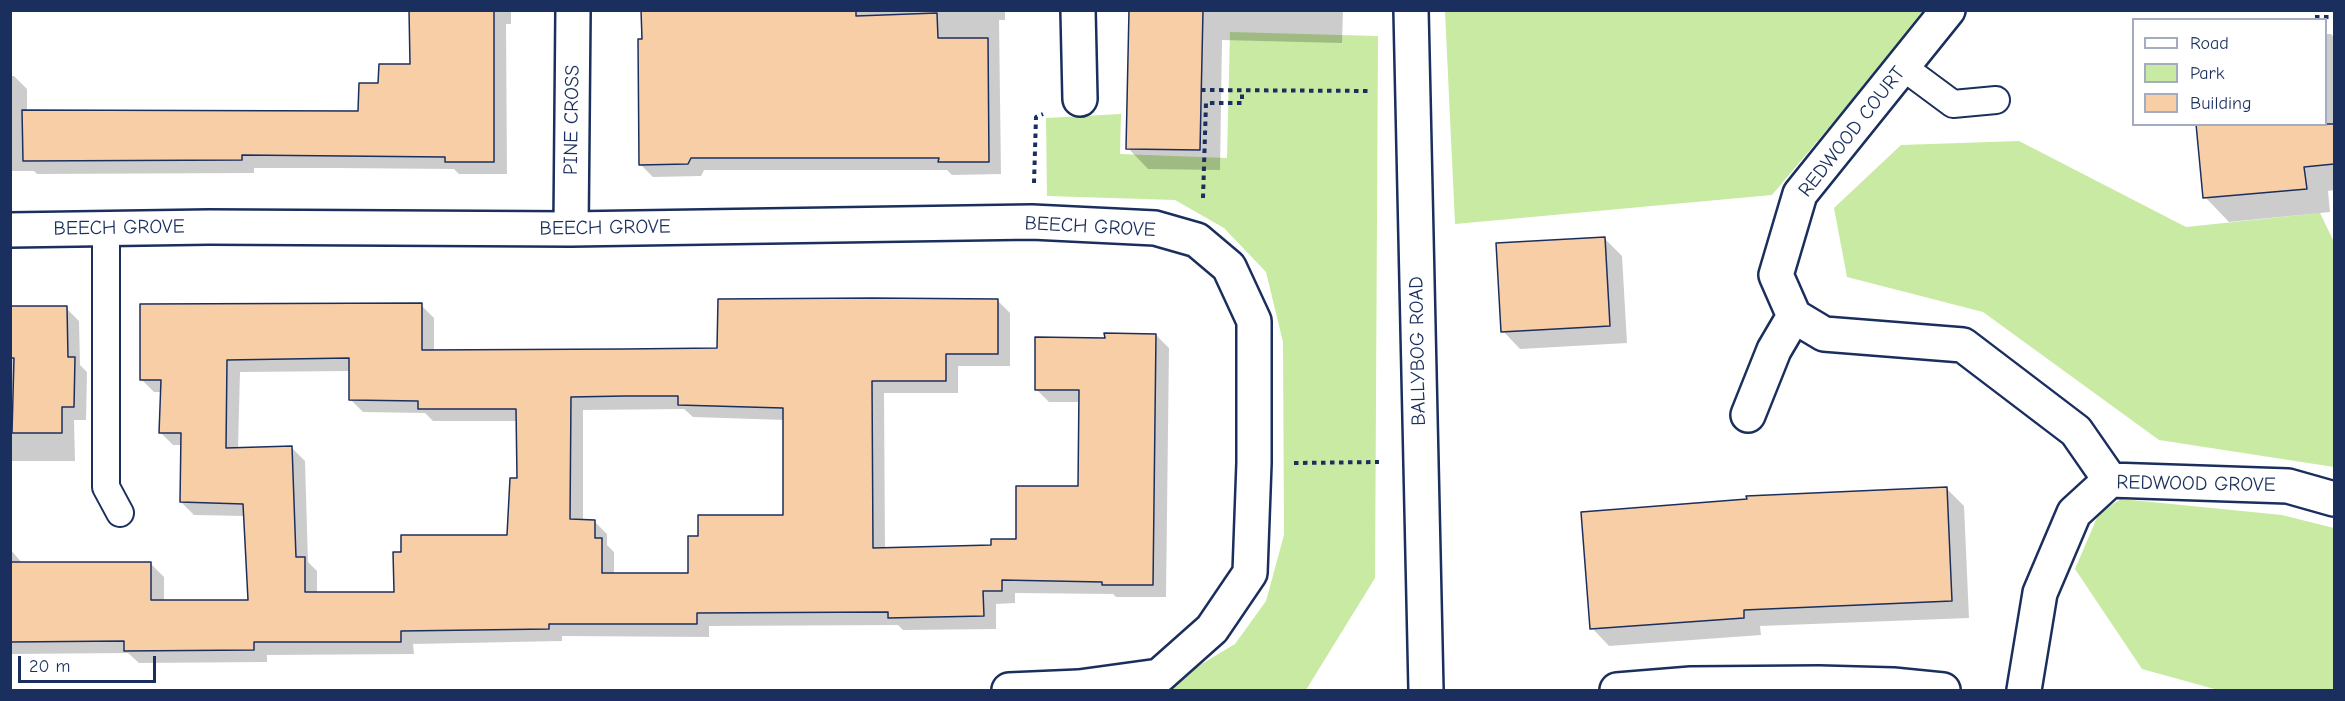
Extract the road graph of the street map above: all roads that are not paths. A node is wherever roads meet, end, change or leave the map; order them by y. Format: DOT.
graph roads {
  1 [pos="573,10"];
  2 [pos="1078,10"];
  3 [pos="1410,10"];
  4 [pos="1948,10"];
  5 [pos="1903,67"];
  6 [pos="1080,99"];
  7 [pos="1996,100"];
  8 [pos="106,228"];
  9 [pos="571,229"];
  10 [pos="10,230"];
  11 [pos="1794,316"];
  12 [pos="1748,416"];
  13 [pos="2110,480"];
  14 [pos="2334,499"];
  15 [pos="120,513"];
  16 [pos="1008,690"];
  17 [pos="1426,690"];
  18 [pos="1617,690"];
  19 [pos="1943,690"];
  20 [pos="2024,690"];
  1 -- 9 [label="street, PINE CROSS"];
  2 -- 6 [label="street"];
  3 -- 17 [label="street, BALLYBOG ROAD"];
  4 -- 5 [label="street, REDWOOD COURT"];
  5 -- 7 [label="lane"];
  5 -- 11 [label="street, REDWOOD COURT"];
  8 -- 9 [label="street, BEECH GROVE"];
  8 -- 10 [label="street, BEECH GROVE"];
  8 -- 15 [label="lane"];
  9 -- 16 [label="street, BEECH GROVE"];
  11 -- 12 [label="street"];
  11 -- 13 [label="street"];
  13 -- 14 [label="street, REDWOOD GROVE"];
  13 -- 20 [label="street, REDWOOD GROVE"];
  18 -- 19 [label="street"];
}
